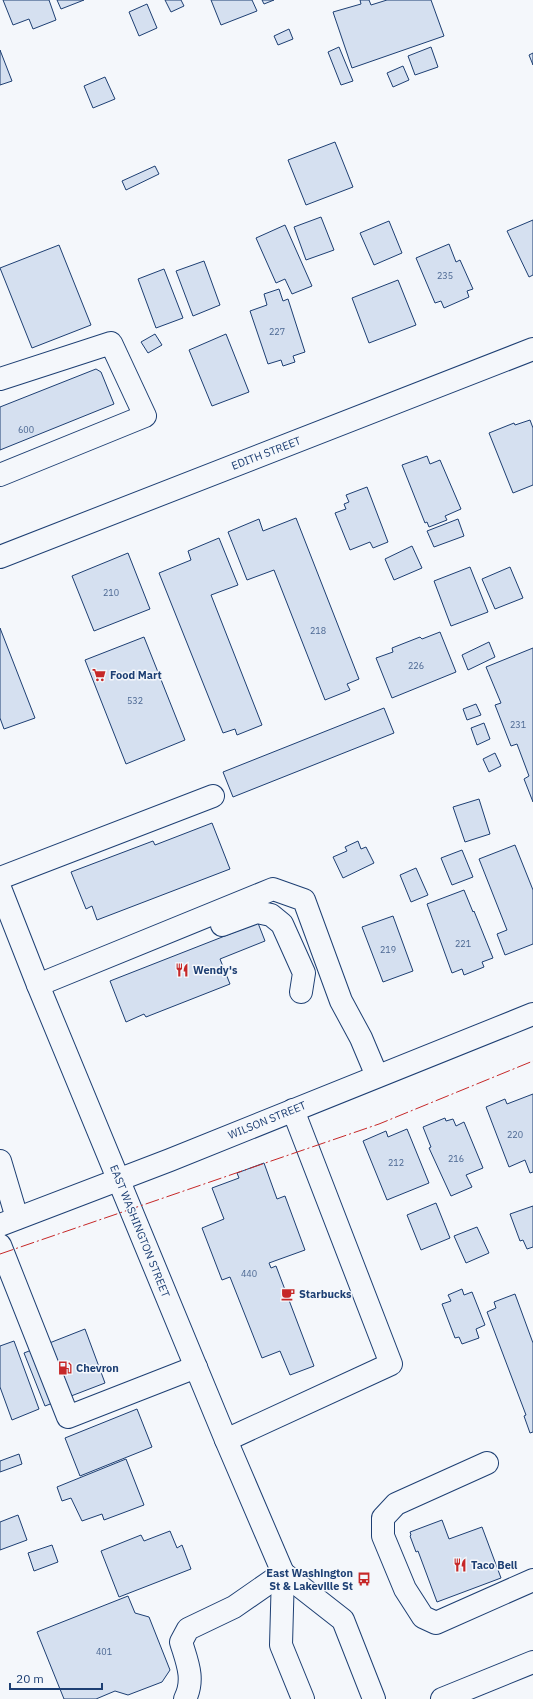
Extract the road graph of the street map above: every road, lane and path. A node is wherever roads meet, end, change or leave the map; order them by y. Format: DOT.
graph roads {
  1 [pos="533,349"];
  2 [pos="0,379"];
  3 [pos="0,475"];
  4 [pos="0,557"];
  5 [pos="213,796"];
  6 [pos="0,878"];
  7 [pos="0,888"];
  8 [pos="105,958"];
  9 [pos="38,985"];
  10 [pos="301,992"];
  11 [pos="533,1014"];
  12 [pos="377,1076"];
  13 [pos="293,1110"];
  14 [pos="0,1161"];
  15 [pos="118,1180"];
  16 [pos="8,1222"];
  17 [pos="0,1245"];
  18 [pos="196,1367"];
  19 [pos="226,1440"];
  20 [pos="487,1463"];
  21 [pos="283,1573"];
  22 [pos="533,1580"];
  23 [pos="533,1662"];
  24 [pos="185,1699"];
  25 [pos="302,1699"];
  26 [pos="374,1699"];
  27 [pos="442,1699"];
  1 -- 4 [label="main road, EDITH STREET"];
  2 -- 3 [label="main road"];
  5 -- 6 [label="main road"];
  7 -- 9 [label="main road, EAST WASHINGTON STREET"];
  8 -- 9 [label="main road"];
  8 -- 10 [label="main road"];
  8 -- 12 [label="main road"];
  9 -- 15 [label="main road, EAST WASHINGTON STREET"];
  11 -- 12 [label="main road, WILSON STREET"];
  12 -- 13 [label="main road, WILSON STREET"];
  13 -- 15 [label="main road, WILSON STREET"];
  13 -- 19 [label="main road"];
  14 -- 16 [label="main road"];
  15 -- 16 [label="main road, WILSON STREET"];
  15 -- 18 [label="main road, EAST WASHINGTON STREET"];
  17 -- 18 [label="main road"];
  18 -- 19 [label="main road, EAST WASHINGTON STREET"];
  19 -- 21 [label="main road, EAST WASHINGTON STREET"];
  20 -- 22 [label="main road"];
  21 -- 24 [label="main road"];
  21 -- 25 [label="main road, EAST WASHINGTON STREET"];
  21 -- 26 [label="main road, EAST WASHINGTON STREET"];
  23 -- 27 [label="main road"];
}
